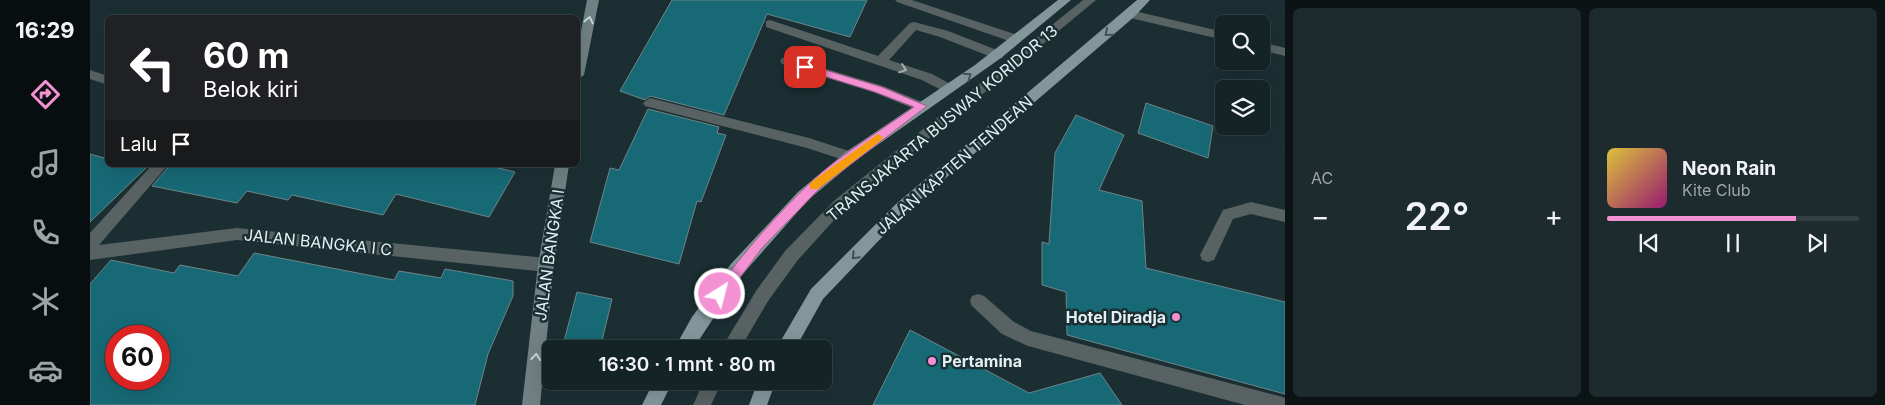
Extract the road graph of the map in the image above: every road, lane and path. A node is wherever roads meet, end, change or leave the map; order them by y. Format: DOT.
graph roads {
  1 [pos="593,0"];
  2 [pos="900,0"];
  3 [pos="1065,0"];
  4 [pos="1090,0"];
  5 [pos="1144,0"];
  6 [pos="1130,14"];
  7 [pos="770,24"];
  8 [pos="1215,34"];
  9 [pos="1016,39"];
  10 [pos="1270,48"];
  11 [pos="1285,52"];
  12 [pos="998,55"];
  13 [pos="880,61"];
  14 [pos="786,62"];
  15 [pos="580,65"];
  16 [pos="90,74"];
  17 [pos="105,80"];
  18 [pos="949,89"];
  19 [pos="650,103"];
  20 [pos="922,106"];
  21 [pos="850,156"];
  22 [pos="159,167"];
  23 [pos="562,167"];
  24 [pos="1285,216"];
  25 [pos="90,244"];
  26 [pos="90,253"];
  27 [pos="1208,255"];
  28 [pos="546,265"];
  29 [pos="978,301"];
  30 [pos="688,340"];
  31 [pos="735,340"];
  32 [pos="791,340"];
  33 [pos="659,390"];
  34 [pos="709,390"];
  35 [pos="764,390"];
  36 [pos="531,405"];
  37 [pos="651,405"];
  38 [pos="702,405"];
  39 [pos="758,405"];
  40 [pos="1279,405"];
  15 -- 1 [label="street, one-way"];
  2 -- 9 [label="street"];
  3 -- 9 [label="main road"];
  4 -- 31 [label="street, TRANSJAKARTA BUSWAY KORIDOR 13"];
  5 -- 6 [label="main road, JALAN KAPTEN TENDEAN"];
  6 -- 8 [label="street"];
  6 -- 32 [label="main road, JALAN KAPTEN TENDEAN, one-way"];
  7 -- 13 [label="street"];
  9 -- 12 [label="main road"];
  10 -- 11 [label="street"];
  12 -- 13 [label="street"];
  18 -- 12 [label="main road, one-way"];
  13 -- 18 [label="street, one-way"];
  14 -- 20 [label="street"];
  16 -- 17 [label="street"];
  18 -- 20 [label="main road"];
  19 -- 21 [label="street"];
  20 -- 21 [label="main road"];
  21 -- 30 [label="main road"];
  22 -- 25 [label="street"];
  23 -- 28 [label="street, JALAN BANGKA I"];
  24 -- 27 [label="street"];
  26 -- 28 [label="street, JALAN BANGKA I C"];
  36 -- 28 [label="street, JALAN BANGKA I, one-way"];
  29 -- 40 [label="street"];
  33 -- 37 [label="main road"];
  34 -- 38 [label="street"];
  35 -- 39 [label="main road"];
}
